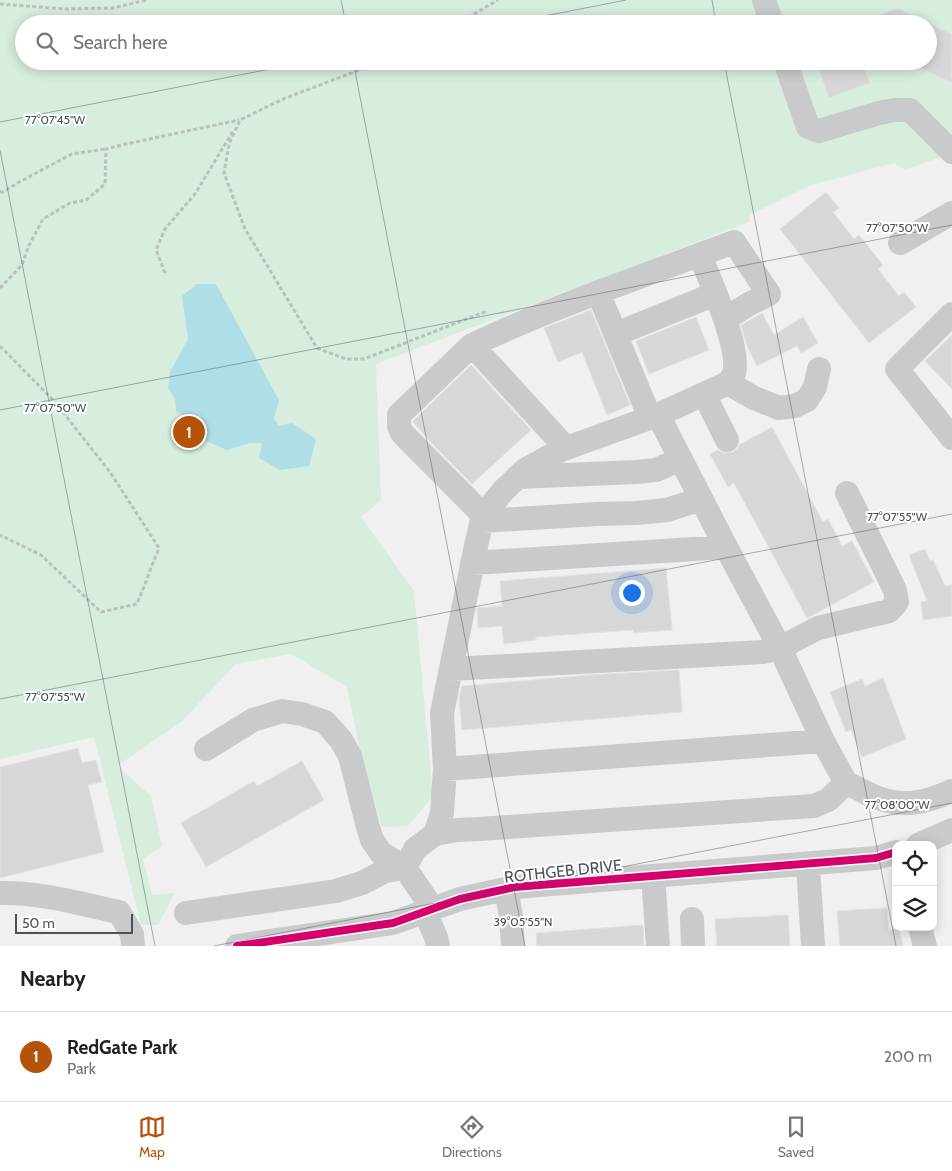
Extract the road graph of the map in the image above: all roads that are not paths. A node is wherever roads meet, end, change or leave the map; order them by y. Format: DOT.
graph roads {
  1 [pos="764,0"];
  2 [pos="769,15"];
  3 [pos="788,70"];
  4 [pos="942,128"];
  5 [pos="952,152"];
  6 [pos="952,213"];
  7 [pos="900,243"];
  8 [pos="700,255"];
  9 [pos="598,292"];
  10 [pos="716,294"];
  11 [pos="952,314"];
  12 [pos="725,319"];
  13 [pos="616,334"];
  14 [pos="472,345"];
  15 [pos="818,369"];
  16 [pos="728,383"];
  17 [pos="704,394"];
  18 [pos="654,417"];
  19 [pos="952,438"];
  20 [pos="728,440"];
  21 [pos="566,448"];
  22 [pos="681,459"];
  23 [pos="517,477"];
  24 [pos="846,493"];
  25 [pos="701,499"];
  26 [pos="482,518"];
  27 [pos="726,547"];
  28 [pos="472,563"];
  29 [pos="780,648"];
  30 [pos="451,669"];
  31 [pos="823,741"];
  32 [pos="206,749"];
  33 [pos="445,768"];
  34 [pos="846,783"];
  35 [pos="952,791"];
  36 [pos="952,830"];
  37 [pos="435,834"];
  38 [pos="927,841"];
  39 [pos="892,853"];
  40 [pos="808,864"];
  41 [pos="405,868"];
  42 [pos="652,876"];
  43 [pos="506,889"];
  44 [pos="0,893"];
  45 [pos="429,910"];
  46 [pos="186,913"];
  47 [pos="692,919"];
  48 [pos="921,931"];
  49 [pos="133,946"];
  50 [pos="237,946"];
  51 [pos="438,946"];
  52 [pos="513,946"];
  53 [pos="658,946"];
  54 [pos="693,946"];
  55 [pos="814,946"];
  56 [pos="925,946"];
  1 -- 2 [label="street"];
  3 -- 4 [label="street"];
  4 -- 5 [label="street"];
  6 -- 7 [label="street"];
  8 -- 9 [label="street"];
  8 -- 10 [label="street"];
  8 -- 12 [label="street"];
  9 -- 13 [label="street"];
  9 -- 14 [label="street"];
  10 -- 12 [label="street"];
  10 -- 13 [label="street"];
  11 -- 19 [label="street"];
  12 -- 16 [label="street"];
  13 -- 18 [label="street"];
  14 -- 21 [label="street"];
  14 -- 26 [label="street"];
  15 -- 16 [label="street"];
  16 -- 17 [label="street"];
  17 -- 18 [label="street"];
  17 -- 20 [label="street"];
  18 -- 21 [label="street"];
  18 -- 22 [label="street"];
  21 -- 23 [label="street"];
  22 -- 23 [label="street"];
  22 -- 25 [label="street"];
  23 -- 26 [label="street"];
  24 -- 29 [label="street"];
  25 -- 26 [label="street"];
  25 -- 27 [label="street"];
  26 -- 28 [label="street"];
  27 -- 28 [label="street"];
  27 -- 29 [label="street"];
  28 -- 30 [label="street"];
  29 -- 30 [label="street"];
  29 -- 31 [label="street"];
  30 -- 33 [label="street"];
  31 -- 33 [label="street"];
  31 -- 34 [label="street"];
  32 -- 41 [label="street"];
  33 -- 37 [label="street"];
  34 -- 35 [label="street"];
  34 -- 37 [label="street"];
  36 -- 38 [label="street"];
  37 -- 41 [label="street"];
  39 -- 40 [label="street, ROTHGEB DRIVE"];
  40 -- 42 [label="street, ROTHGEB DRIVE"];
  40 -- 55 [label="street"];
  41 -- 45 [label="street"];
  41 -- 46 [label="street"];
  42 -- 43 [label="street, ROTHGEB DRIVE"];
  42 -- 53 [label="street"];
  43 -- 45 [label="street, ROTHGEB DRIVE"];
  43 -- 52 [label="street"];
  44 -- 49 [label="street"];
  45 -- 50 [label="street, ROTHGEB DRIVE"];
  45 -- 51 [label="street"];
  47 -- 54 [label="street"];
  48 -- 56 [label="street"];
}
